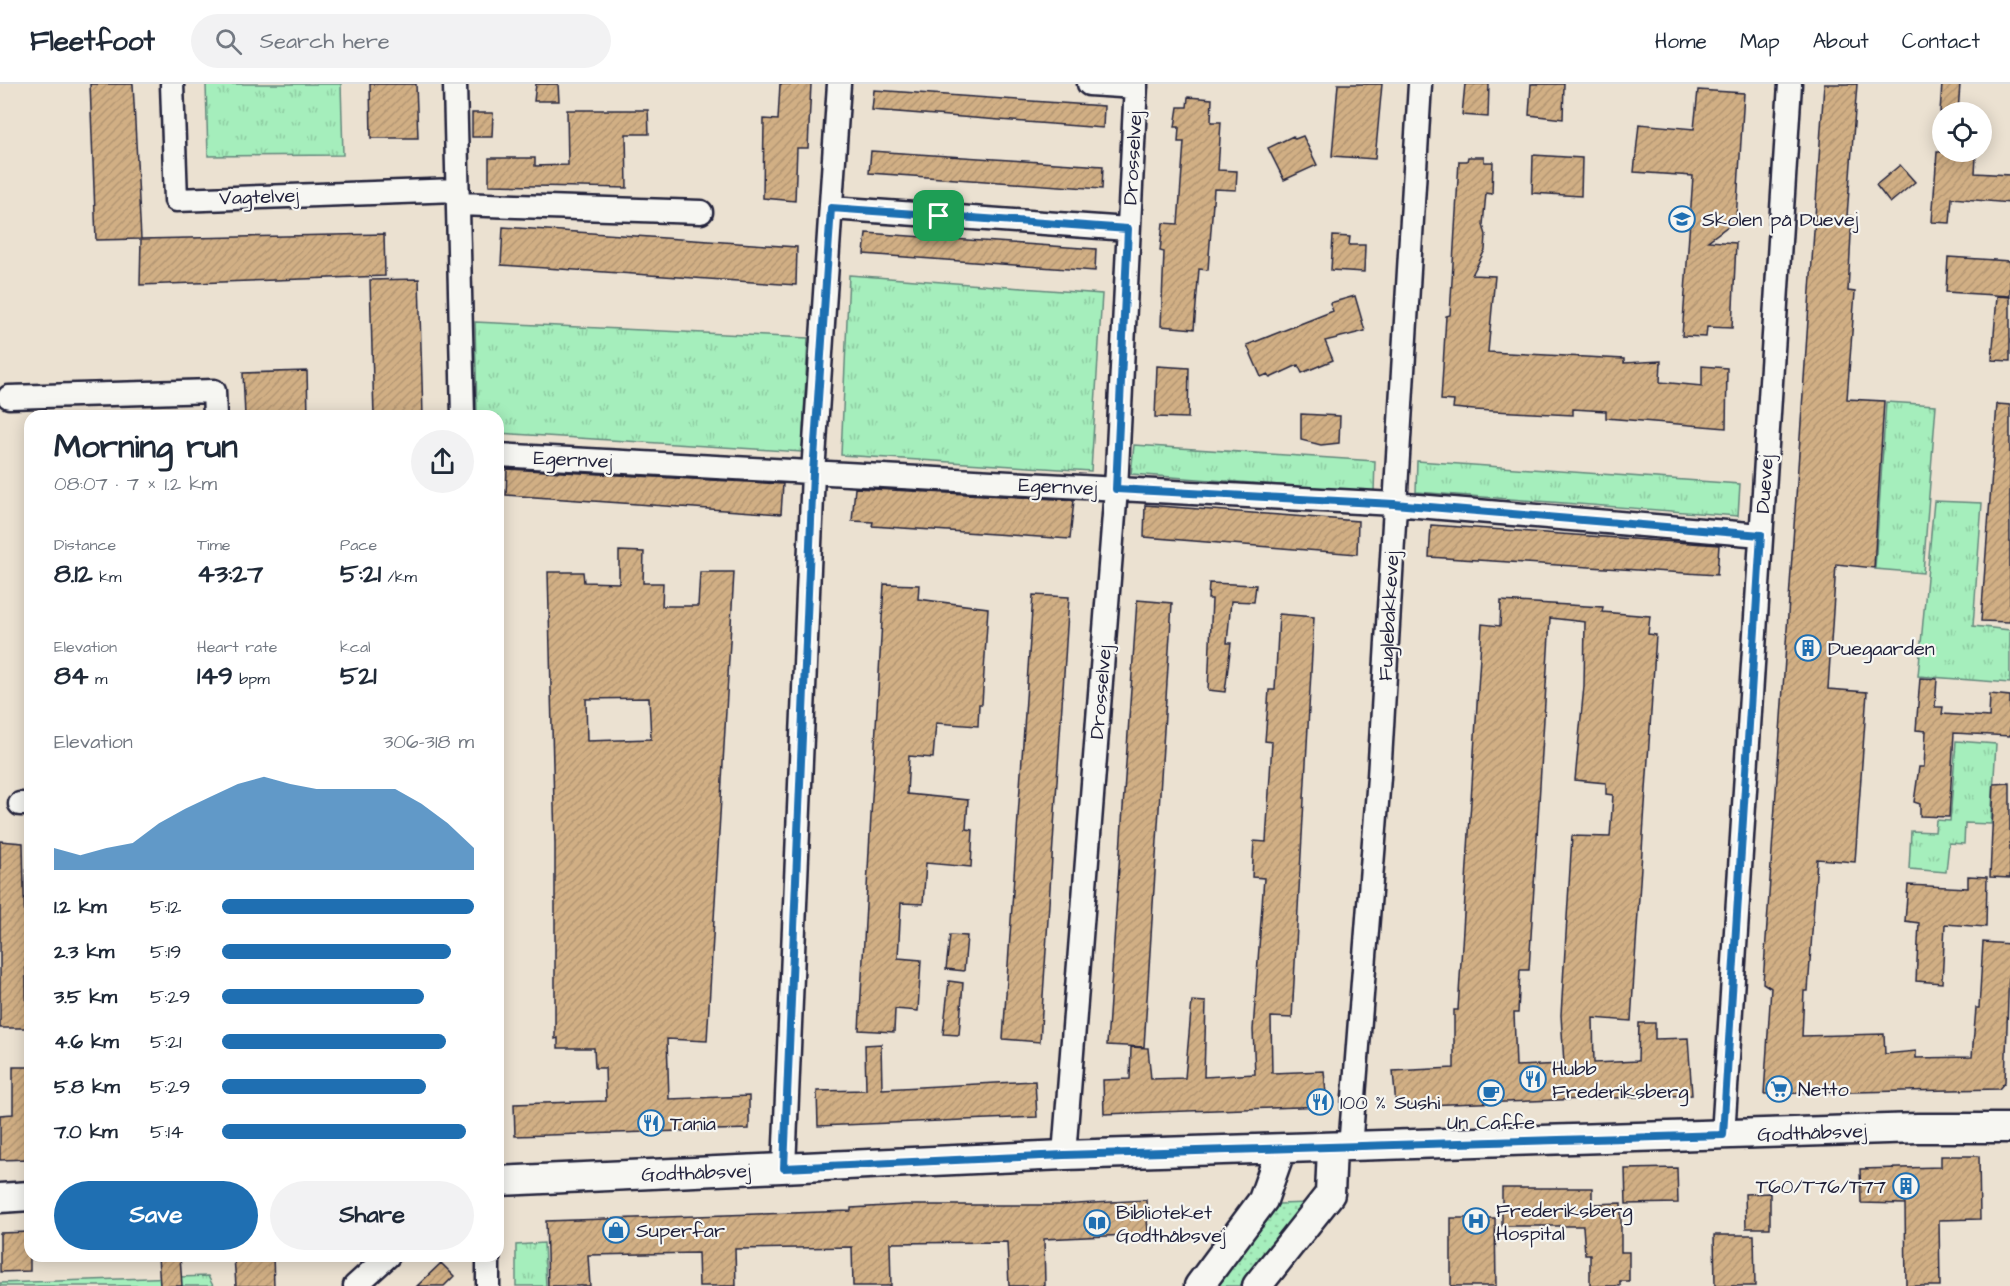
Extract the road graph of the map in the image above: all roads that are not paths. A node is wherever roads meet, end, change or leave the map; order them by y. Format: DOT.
graph roads {
  1 [pos="172,84"];
  2 [pos="455,84"];
  3 [pos="839,84"];
  4 [pos="1089,84"];
  5 [pos="1420,84"];
  6 [pos="1790,84"];
  7 [pos="1136,85"];
  8 [pos="458,197"];
  9 [pos="831,208"];
  10 [pos="701,212"];
  11 [pos="1128,229"];
  12 [pos="9,397"];
  13 [pos="215,410"];
  14 [pos="463,410"];
  15 [pos="504,455"];
  16 [pos="813,473"];
  17 [pos="1116,489"];
  18 [pos="1394,504"];
  19 [pos="1761,535"];
  20 [pos="2010,1128"];
  21 [pos="1723,1135"];
  22 [pos="1341,1148"];
  23 [pos="1281,1149"];
  24 [pos="1064,1155"];
  25 [pos="784,1168"];
  26 [pos="504,1181"];
  27 [pos="24,1196"];
  28 [pos="0,1198"];
  29 [pos="381,1262"];
  30 [pos="488,1262"];
  31 [pos="355,1286"];
  32 [pos="488,1286"];
  33 [pos="1199,1286"];
  34 [pos="1257,1286"];
  1 -- 8 [label="street, Vagtelvej"];
  2 -- 8 [label="street"];
  3 -- 9 [label="street"];
  4 -- 7 [label="street, Drosselvej"];
  5 -- 18 [label="street, Fuglebakkevej"];
  6 -- 19 [label="street, Duevej"];
  7 -- 11 [label="street, Drosselvej"];
  8 -- 10 [label="street, Vagtelvej"];
  8 -- 14 [label="street"];
  9 -- 11 [label="street, Drosselvej"];
  9 -- 16 [label="street"];
  11 -- 17 [label="street, Drosselvej"];
  12 -- 13 [label="street"];
  15 -- 16 [label="street, Egernvej"];
  16 -- 17 [label="street, Egernvej"];
  16 -- 25 [label="street"];
  17 -- 18 [label="street, Egernvej"];
  17 -- 24 [label="street, Drosselvej"];
  18 -- 19 [label="street, Egernvej"];
  18 -- 22 [label="street, Fuglebakkevej"];
  19 -- 21 [label="street, Duevej"];
  20 -- 21 [label="street, Godthåbsvej"];
  21 -- 22 [label="street, Godthåbsvej"];
  22 -- 23 [label="street, Godthåbsvej"];
  22 -- 34 [label="street"];
  23 -- 24 [label="street, Godthåbsvej"];
  23 -- 33 [label="street"];
  24 -- 25 [label="street, Godthåbsvej"];
  25 -- 26 [label="street, Godthåbsvej"];
  27 -- 28 [label="street"];
  29 -- 31 [label="street"];
  30 -- 32 [label="street"];
}
